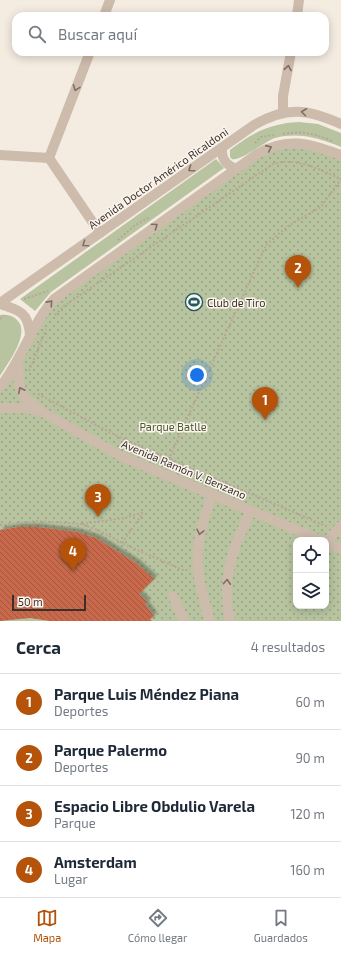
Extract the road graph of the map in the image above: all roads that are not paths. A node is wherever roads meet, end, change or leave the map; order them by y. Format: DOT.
graph roads {
  1 [pos="110,0"];
  2 [pos="299,0"];
  3 [pos="106,12"];
  4 [pos="298,12"];
  5 [pos="88,56"];
  6 [pos="289,56"];
  7 [pos="283,112"];
  8 [pos="341,124"];
  9 [pos="222,148"];
  10 [pos="0,155"];
  11 [pos="341,155"];
  12 [pos="49,158"];
  13 [pos="236,169"];
  14 [pos="100,233"];
  15 [pos="0,303"];
  16 [pos="30,336"];
  17 [pos="18,360"];
  18 [pos="0,387"];
  19 [pos="0,408"];
  20 [pos="42,412"];
  21 [pos="212,495"];
  22 [pos="251,511"];
  23 [pos="339,528"];
  24 [pos="313,537"];
  25 [pos="329,540"];
  26 [pos="329,544"];
  27 [pos="341,549"];
  28 [pos="173,596"];
  29 [pos="184,621"];
  30 [pos="210,621"];
  31 [pos="230,621"];
  1 -- 3 [label="street"];
  2 -- 4 [label="street"];
  5 -- 12 [label="street, one-way"];
  7 -- 6 [label="street, one-way"];
  8 -- 7 [label="street, Avenida Doctor Américo Ricaldoni, one-way"];
  7 -- 9 [label="street, Avenida Doctor Américo Ricaldoni"];
  9 -- 13 [label="street"];
  9 -- 14 [label="street, Avenida Doctor Américo Ricaldoni, one-way"];
  10 -- 12 [label="street"];
  13 -- 11 [label="street, one-way"];
  12 -- 14 [label="street"];
  16 -- 13 [label="street, one-way"];
  14 -- 15 [label="street, Avenida Doctor Américo Ricaldoni, one-way"];
  15 -- 16 [label="street, Avenida Doctor Américo Ricaldoni"];
  16 -- 17 [label="street"];
  17 -- 18 [label="street"];
  20 -- 17 [label="street, Avenida Ramón V. Benzano, one-way"];
  19 -- 20 [label="street, Avenida Ramón V. Benzano"];
  20 -- 21 [label="street, Avenida Ramón V. Benzano"];
  21 -- 22 [label="street, Avenida Ramón V. Benzano"];
  21 -- 30 [label="street, one-way"];
  22 -- 24 [label="street, Avenida Ramón V. Benzano"];
  31 -- 22 [label="street, one-way"];
  23 -- 25 [label="street"];
  26 -- 27 [label="street"];
  28 -- 29 [label="street"];
}
